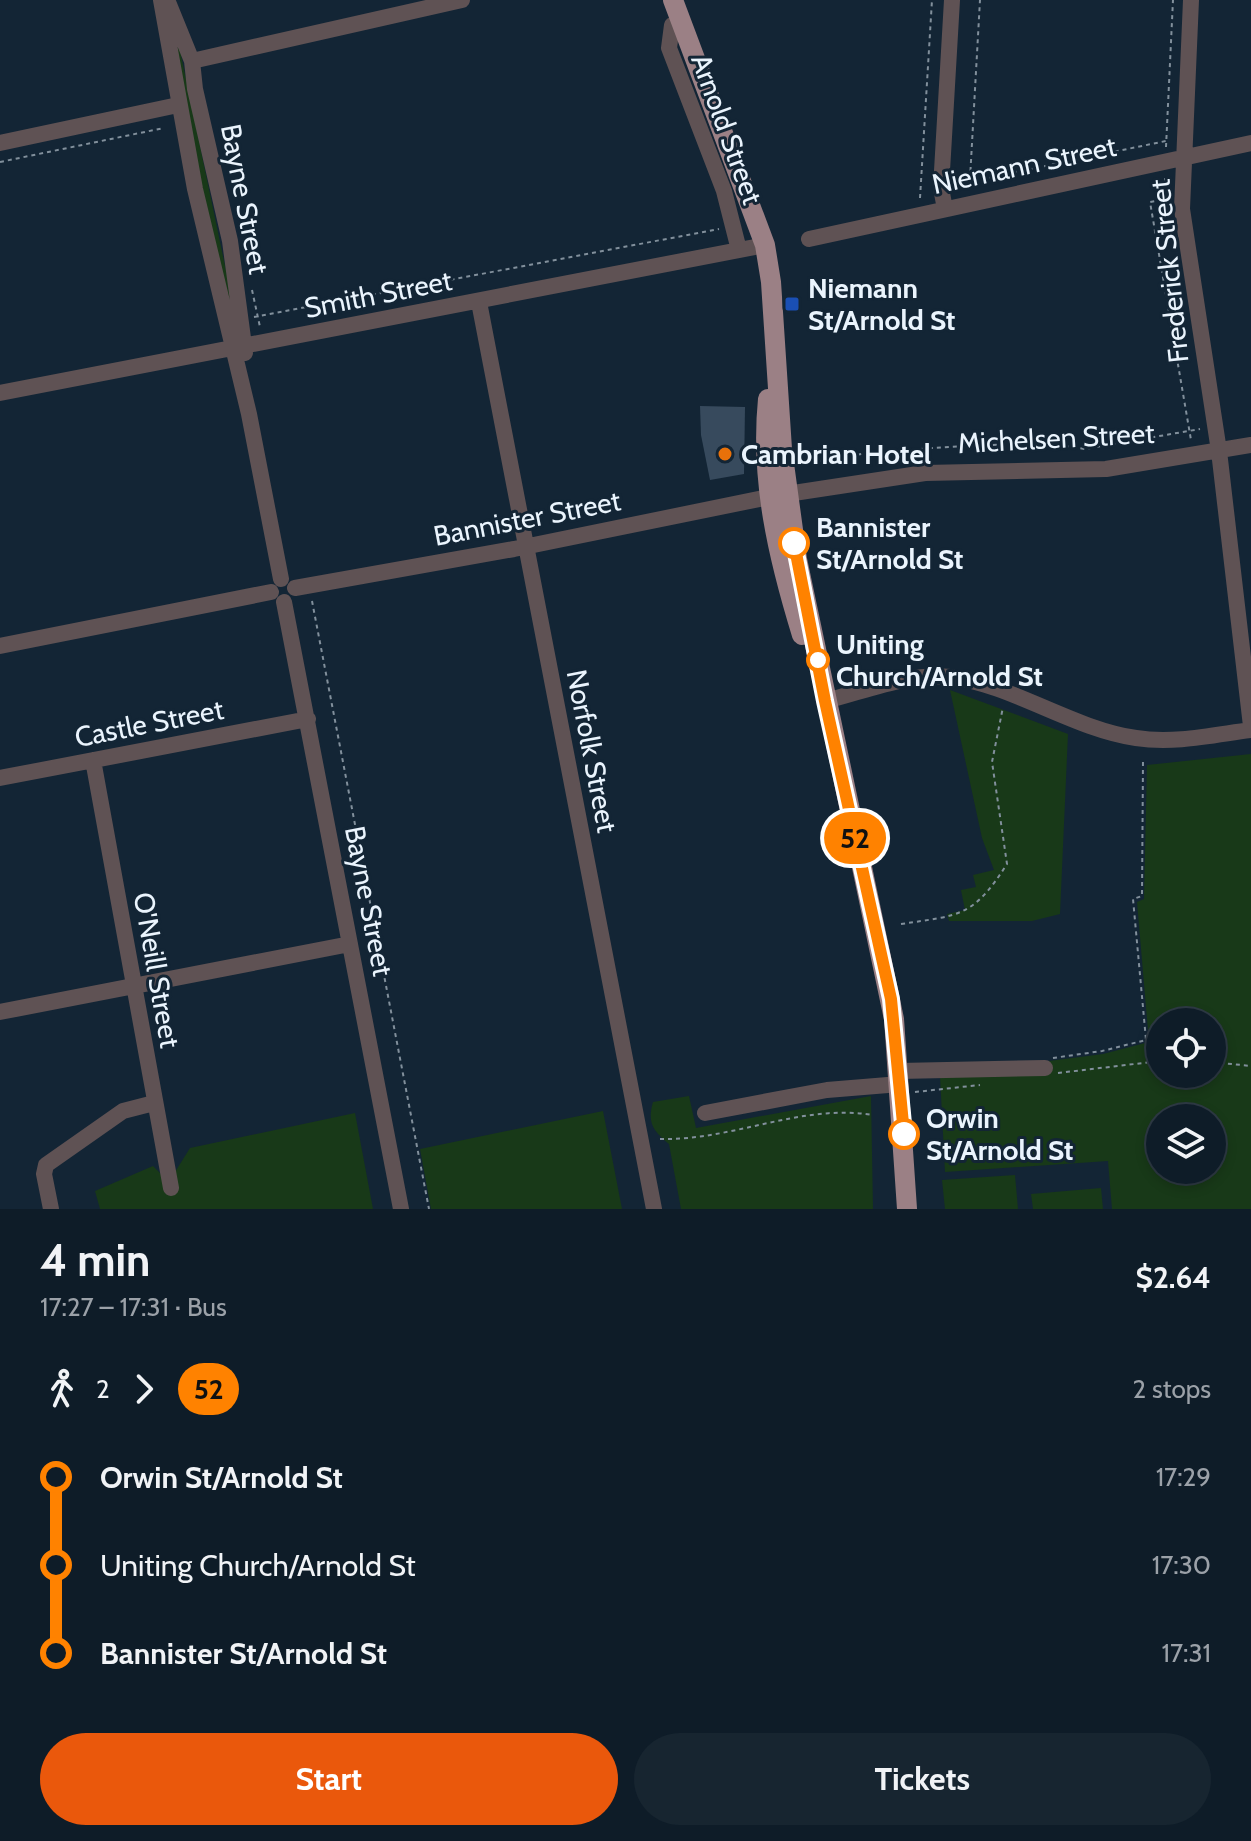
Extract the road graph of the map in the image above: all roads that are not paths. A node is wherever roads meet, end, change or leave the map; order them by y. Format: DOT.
graph roads {
  1 [pos="161,0"];
  2 [pos="167,0"];
  3 [pos="462,0"];
  4 [pos="658,0"];
  5 [pos="673,0"];
  6 [pos="952,0"];
  7 [pos="1191,0"];
  8 [pos="672,25"];
  9 [pos="192,61"];
  10 [pos="178,105"];
  11 [pos="714,107"];
  12 [pos="0,143"];
  13 [pos="1251,143"];
  14 [pos="1183,156"];
  15 [pos="945,209"];
  16 [pos="809,239"];
  17 [pos="765,245"];
  18 [pos="739,250"];
  19 [pos="479,302"];
  20 [pos="238,347"];
  21 [pos="0,393"];
  22 [pos="1251,445"];
  23 [pos="1219,451"];
  24 [pos="778,496"];
  25 [pos="525,546"];
  26 [pos="283,590"];
  27 [pos="0,646"];
  28 [pos="825,701"];
  29 [pos="308,719"];
  30 [pos="1251,728"];
  31 [pos="93,760"];
  32 [pos="0,778"];
  33 [pos="350,944"];
  34 [pos="132,986"];
  35 [pos="0,1012"];
  36 [pos="1047,1063"];
  37 [pos="900,1078"];
  38 [pos="154,1103"];
  39 [pos="705,1113"];
  40 [pos="171,1188"];
  41 [pos="51,1209"];
  42 [pos="401,1209"];
  43 [pos="654,1209"];
  44 [pos="907,1209"];
  1 -- 10 [label="street, Bayne Street"];
  2 -- 9 [label="street, Bayne Street"];
  3 -- 9 [label="street"];
  4 -- 8 [label="main road, Arnold Street"];
  5 -- 11 [label="main road, Arnold Street"];
  6 -- 15 [label="street"];
  7 -- 14 [label="street, Frederick Street"];
  8 -- 11 [label="main road, Arnold Street"];
  8 -- 18 [label="street, Arnold Street"];
  9 -- 20 [label="street, Bayne Street"];
  10 -- 12 [label="street"];
  10 -- 20 [label="street, Bayne Street"];
  11 -- 17 [label="main road, Arnold Street"];
  13 -- 14 [label="street, Niemann Street"];
  14 -- 15 [label="street, Niemann Street"];
  14 -- 23 [label="street, Frederick Street"];
  15 -- 16 [label="street, Niemann Street"];
  17 -- 18 [label="street, Smith Street"];
  17 -- 24 [label="main road, Arnold Street"];
  18 -- 19 [label="street, Smith Street"];
  19 -- 20 [label="street, Smith Street"];
  19 -- 25 [label="street, Norfolk Street"];
  20 -- 21 [label="street, Smith Street"];
  20 -- 26 [label="street, Bayne Street"];
  22 -- 23 [label="street, Michelsen Street"];
  23 -- 24 [label="street, Michelsen Street"];
  23 -- 30 [label="street, Frederick Street"];
  24 -- 25 [label="street, Bannister Street"];
  24 -- 28 [label="main road, Arnold Street"];
  25 -- 26 [label="street, Bannister Street"];
  25 -- 43 [label="street, Norfolk Street"];
  26 -- 27 [label="street, Bannister Street"];
  26 -- 29 [label="street, Bayne Street"];
  28 -- 30 [label="street"];
  28 -- 37 [label="main road, Arnold Street"];
  29 -- 31 [label="street, Castle Street"];
  29 -- 33 [label="street, Bayne Street"];
  31 -- 32 [label="street, Castle Street"];
  31 -- 34 [label="street, O'Neill Street"];
  33 -- 34 [label="street"];
  33 -- 42 [label="street, Bayne Street"];
  34 -- 35 [label="street"];
  34 -- 38 [label="street, O'Neill Street"];
  36 -- 37 [label="street"];
  37 -- 39 [label="street"];
  37 -- 44 [label="main road, Arnold Street"];
  38 -- 40 [label="street, O'Neill Street"];
  38 -- 41 [label="street"];
}
